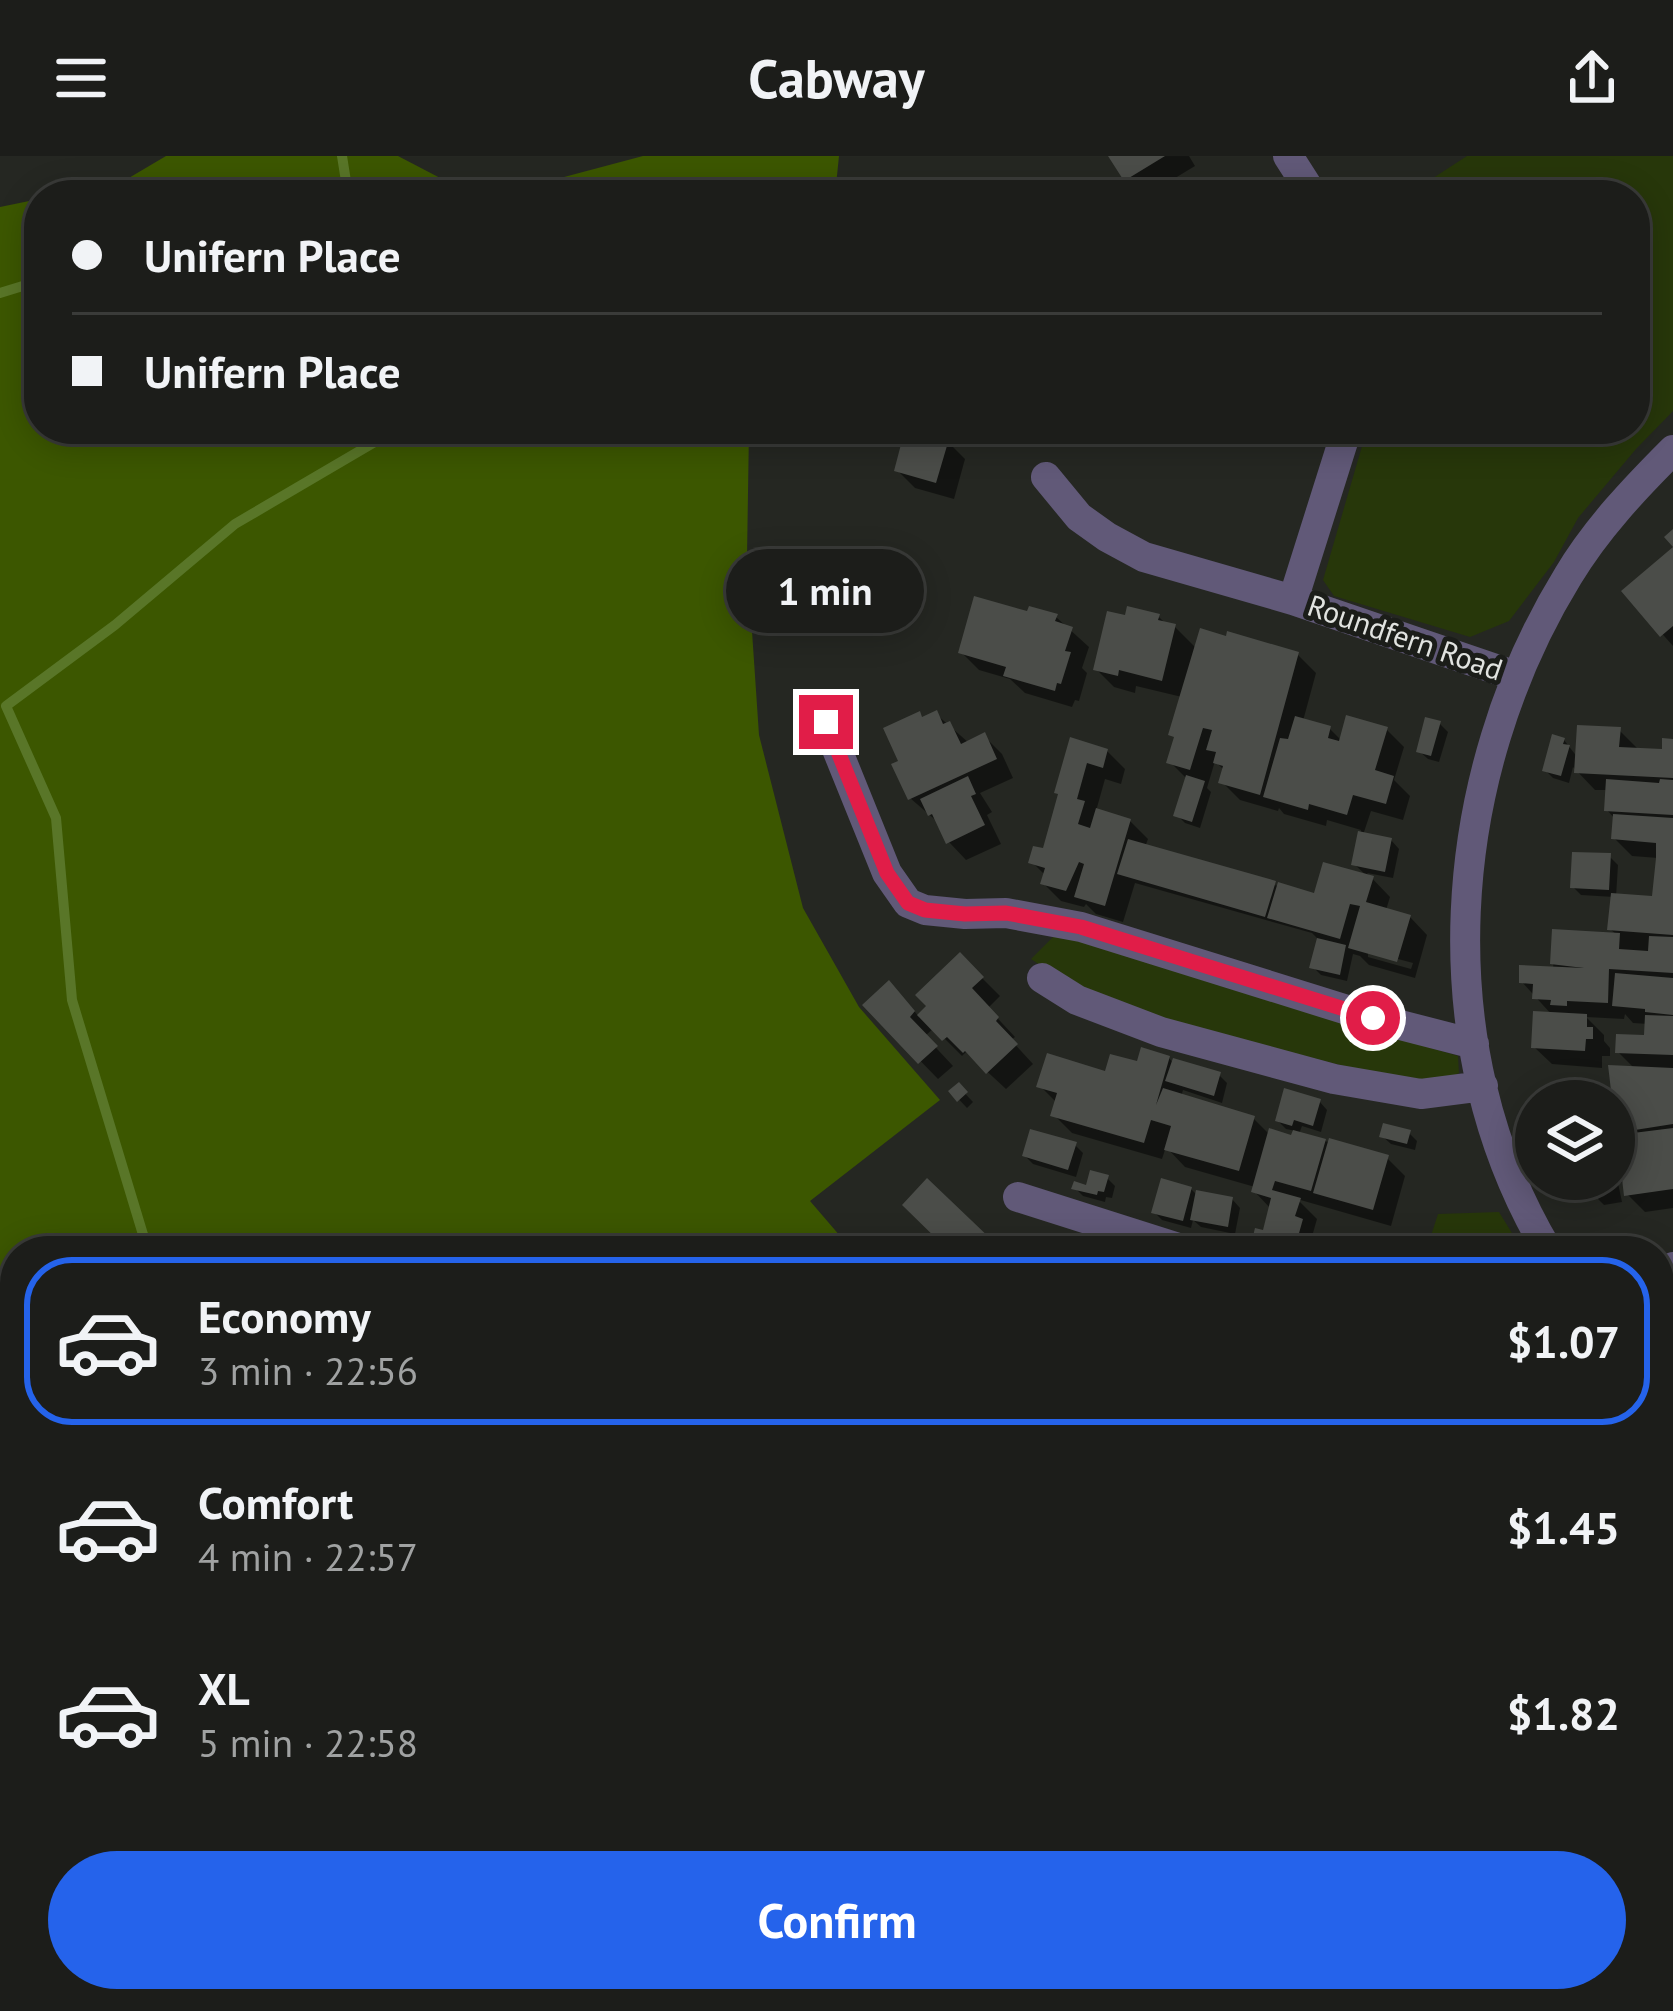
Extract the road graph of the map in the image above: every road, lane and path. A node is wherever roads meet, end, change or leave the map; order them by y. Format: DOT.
graph roads {
  1 [pos="1342,444"];
  2 [pos="1673,450"];
  3 [pos="1046,477"];
  4 [pos="1293,600"];
  5 [pos="1516,676"];
  6 [pos="826,722"];
  7 [pos="1042,978"];
  8 [pos="1474,1044"];
  9 [pos="1483,1086"];
  10 [pos="1018,1196"];
  11 [pos="1142,1236"];
  12 [pos="1540,1236"];
  1 -- 4 [label="street, Roundfern Road"];
  2 -- 5 [label="street"];
  3 -- 4 [label="street, Roundfern Road"];
  4 -- 5 [label="street, Roundfern Road"];
  5 -- 8 [label="street"];
  6 -- 8 [label="street"];
  7 -- 9 [label="street"];
  8 -- 9 [label="street"];
  9 -- 12 [label="street"];
  10 -- 11 [label="street"];
}
